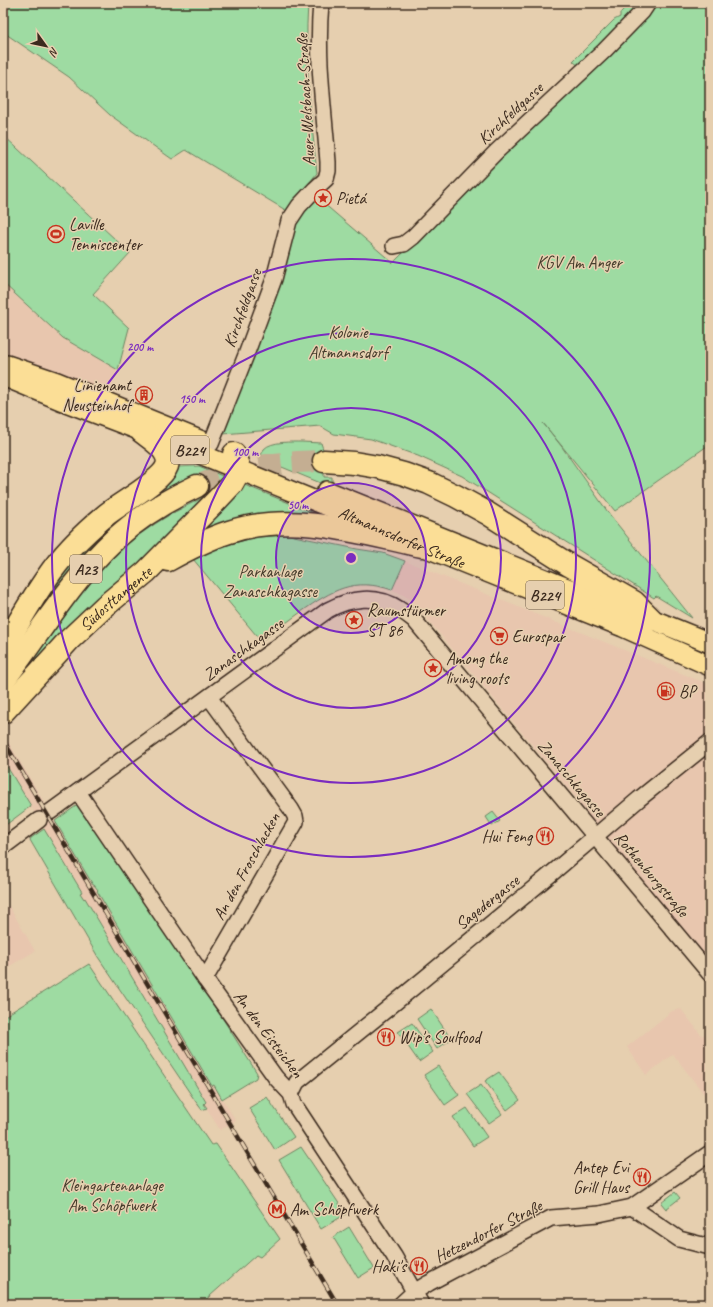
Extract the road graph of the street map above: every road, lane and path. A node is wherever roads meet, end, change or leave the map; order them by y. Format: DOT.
graph roads {
  1 [pos="321,3"];
  2 [pos="648,3"];
  3 [pos="315,189"];
  4 [pos="394,246"];
  5 [pos="3,364"];
  6 [pos="3,376"];
  7 [pos="142,432"];
  8 [pos="211,444"];
  9 [pos="324,461"];
  10 [pos="234,469"];
  11 [pos="197,486"];
  12 [pos="422,546"];
  13 [pos="146,572"];
  14 [pos="651,619"];
  15 [pos="710,643"];
  16 [pos="3,649"];
  17 [pos="710,666"];
  18 [pos="3,681"];
  19 [pos="210,697"];
  20 [pos="3,712"];
  21 [pos="710,742"];
  22 [pos="78,792"];
  23 [pos="596,836"];
  24 [pos="3,847"];
  25 [pos="705,968"];
  26 [pos="205,979"];
  27 [pos="291,1094"];
  28 [pos="710,1153"];
  29 [pos="632,1207"];
  30 [pos="710,1247"];
  31 [pos="417,1298"];
  32 [pos="400,1304"];
  1 -- 3 [label="street, Auer-Welsbach-Straße"];
  2 -- 4 [label="street, Kirchfeldgasse"];
  3 -- 8 [label="street, Kirchfeldgasse"];
  5 -- 8 [label="main road, Altmannsdorfer Straße / B224"];
  6 -- 7 [label="main road, Altmannsdorfer Straße / B224"];
  7 -- 10 [label="main road, Altmannsdorfer Straße / B224"];
  7 -- 16 [label="highway"];
  8 -- 10 [label="main road, Altmannsdorfer Straße / B224"];
  9 -- 14 [label="highway"];
  10 -- 12 [label="main road, Altmannsdorfer Straße / B224"];
  10 -- 13 [label="highway, Südosttangente / A23"];
  10 -- 14 [label="main road, Altmannsdorfer Straße / B224"];
  11 -- 18 [label="highway, Südosttangente / A23"];
  12 -- 13 [label="highway"];
  12 -- 17 [label="main road, Altmannsdorfer Straße / B224"];
  13 -- 20 [label="highway, Südosttangente / A23"];
  14 -- 15 [label="main road, Altmannsdorfer Straße / B224"];
  19 -- 22 [label="street, Zanaschkagasse"];
  19 -- 23 [label="street, Zanaschkagasse"];
  19 -- 26 [label="street, An den Froschlacken"];
  21 -- 23 [label="street, Sagedergasse"];
  22 -- 24 [label="street, Zanaschkagasse"];
  22 -- 26 [label="street, An den Eisteichen"];
  23 -- 25 [label="street, Rothenburgstraße"];
  23 -- 27 [label="street, Sagedergasse"];
  26 -- 27 [label="street, An den Eisteichen"];
  27 -- 31 [label="street, An den Eisteichen"];
  28 -- 29 [label="street, Hetzendorfer Straße"];
  29 -- 30 [label="street"];
  29 -- 31 [label="street, Hetzendorfer Straße"];
  31 -- 32 [label="street"];
}
